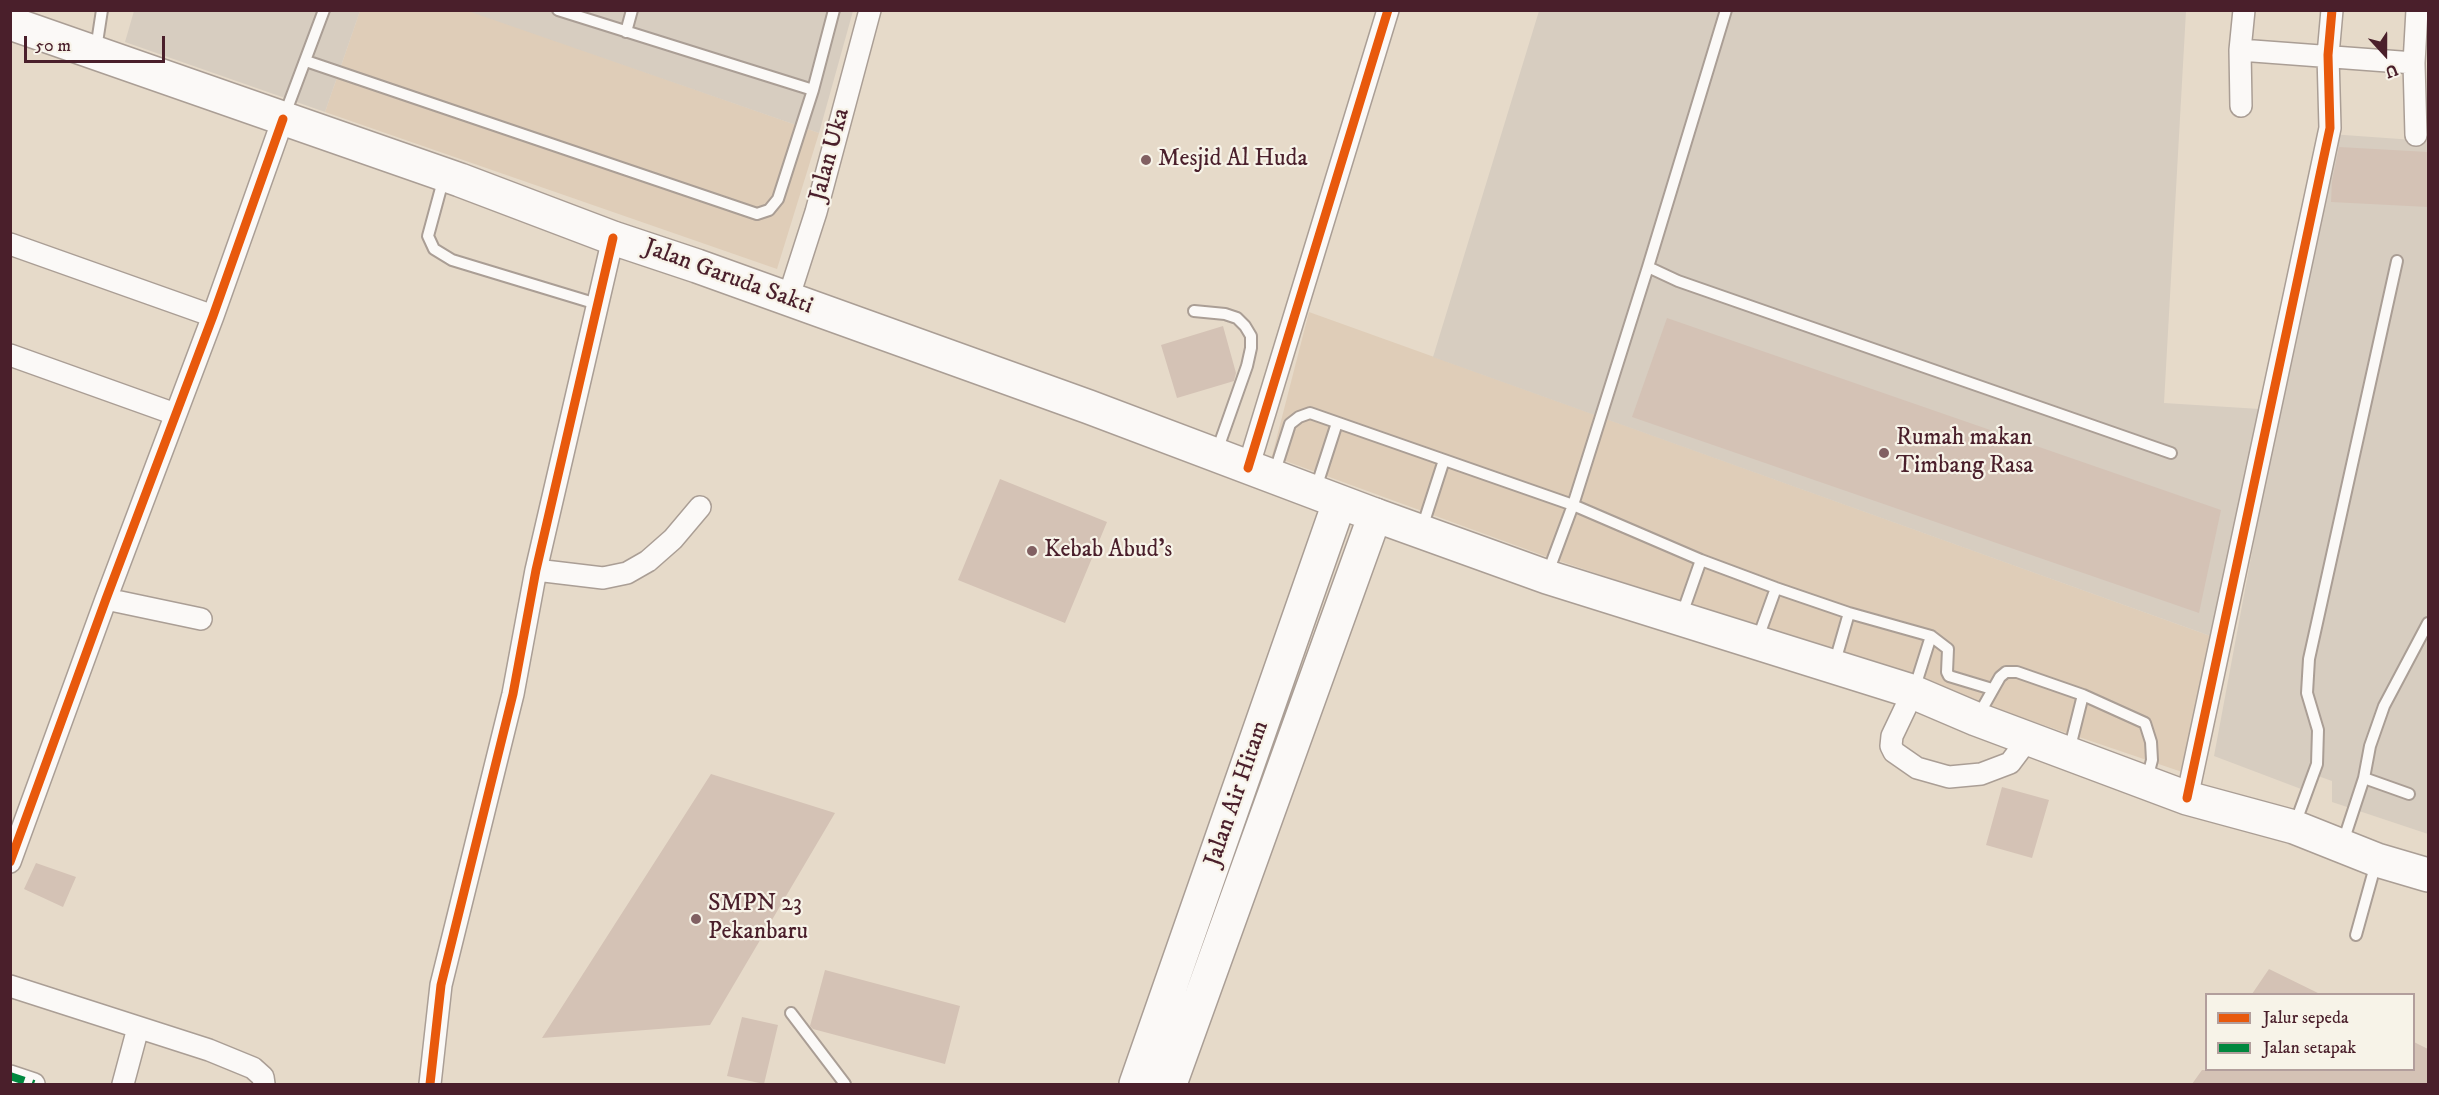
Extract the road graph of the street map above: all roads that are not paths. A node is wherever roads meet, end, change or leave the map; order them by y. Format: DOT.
graph roads {
  1 [pos="102,10"];
  2 [pos="324,10"];
  3 [pos="558,10"];
  4 [pos="632,10"];
  5 [pos="834,10"];
  6 [pos="870,10"];
  7 [pos="1388,10"];
  8 [pos="1726,10"];
  9 [pos="2244,10"];
  10 [pos="2332,10"];
  11 [pos="2417,10"];
  12 [pos="10,23"];
  13 [pos="626,32"];
  14 [pos="2240,50"];
  15 [pos="95,53"];
  16 [pos="2328,55"];
  17 [pos="306,61"];
  18 [pos="2414,63"];
  19 [pos="813,90"];
  20 [pos="2241,106"];
  21 [pos="283,119"];
  22 [pos="2416,135"];
  23 [pos="445,175"];
  24 [pos="613,238"];
  25 [pos="10,244"];
  26 [pos="2397,261"];
  27 [pos="1648,267"];
  28 [pos="788,299"];
  29 [pos="597,304"];
  30 [pos="1194,311"];
  31 [pos="213,316"];
  32 [pos="12,358"];
  33 [pos="175,414"];
  34 [pos="1337,423"];
  35 [pos="2171,453"];
  36 [pos="1216,454"];
  37 [pos="1444,460"];
  38 [pos="1260,473"];
  39 [pos="1327,498"];
  40 [pos="1573,505"];
  41 [pos="700,507"];
  42 [pos="1375,515"];
  43 [pos="1421,532"];
  44 [pos="1701,561"];
  45 [pos="536,570"];
  46 [pos="1546,577"];
  47 [pos="1776,588"];
  48 [pos="106,599"];
  49 [pos="1849,613"];
  50 [pos="201,619"];
  51 [pos="1680,620"];
  52 [pos="2428,623"];
  53 [pos="1931,636"];
  54 [pos="1756,644"];
  55 [pos="1833,668"];
  56 [pos="1992,689"];
  57 [pos="1913,692"];
  58 [pos="2083,695"];
  59 [pos="1976,719"];
  60 [pos="2028,739"];
  61 [pos="2068,753"];
  62 [pos="2364,778"];
  63 [pos="2146,781"];
  64 [pos="2409,794"];
  65 [pos="2187,798"];
  66 [pos="2294,827"];
  67 [pos="2342,845"];
  68 [pos="2377,860"];
  69 [pos="10,862"];
  70 [pos="2428,875"];
  71 [pos="2356,935"];
  72 [pos="10,986"];
  73 [pos="791,1013"];
  74 [pos="138,1028"];
  75 [pos="10,1076"];
  76 [pos="34,1084"];
  77 [pos="123,1084"];
  78 [pos="264,1084"];
  79 [pos="430,1084"];
  80 [pos="845,1084"];
  81 [pos="1136,1084"];
  82 [pos="1170,1084"];
  1 -- 15 [label="lane"];
  2 -- 17 [label="lane"];
  3 -- 13 [label="lane"];
  4 -- 13 [label="lane"];
  5 -- 19 [label="lane"];
  6 -- 28 [label="street, Jalan Uka"];
  7 -- 38 [label="street"];
  8 -- 27 [label="lane"];
  9 -- 14 [label="street"];
  10 -- 16 [label="street"];
  11 -- 18 [label="street"];
  12 -- 15 [label="main road, Jalan Garuda Sakti"];
  13 -- 19 [label="lane"];
  14 -- 16 [label="street"];
  14 -- 20 [label="street"];
  15 -- 21 [label="main road, Jalan Garuda Sakti"];
  16 -- 18 [label="street"];
  16 -- 65 [label="street"];
  17 -- 19 [label="lane"];
  17 -- 21 [label="lane"];
  18 -- 22 [label="street"];
  21 -- 23 [label="main road, Jalan Garuda Sakti"];
  21 -- 31 [label="street"];
  23 -- 24 [label="main road, Jalan Garuda Sakti"];
  23 -- 29 [label="lane"];
  24 -- 28 [label="main road, Jalan Garuda Sakti"];
  24 -- 29 [label="street"];
  25 -- 31 [label="street"];
  26 -- 66 [label="lane"];
  27 -- 35 [label="lane"];
  27 -- 40 [label="lane"];
  28 -- 36 [label="main road, Jalan Garuda Sakti"];
  29 -- 45 [label="street"];
  30 -- 36 [label="lane"];
  31 -- 33 [label="street"];
  32 -- 33 [label="street"];
  33 -- 48 [label="street"];
  34 -- 37 [label="lane"];
  34 -- 38 [label="lane"];
  34 -- 39 [label="lane"];
  36 -- 38 [label="main road, Jalan Garuda Sakti"];
  37 -- 40 [label="lane"];
  37 -- 43 [label="lane"];
  38 -- 39 [label="main road, Jalan Garuda Sakti"];
  39 -- 42 [label="main road, Jalan Garuda Sakti"];
  39 -- 81 [label="main road, Jalan Air Hitam"];
  40 -- 44 [label="lane"];
  40 -- 46 [label="lane"];
  41 -- 45 [label="street"];
  42 -- 43 [label="main road, Jalan Garuda Sakti"];
  42 -- 82 [label="main road, Jalan Air Hitam"];
  43 -- 46 [label="main road, Jalan Garuda Sakti"];
  44 -- 47 [label="lane"];
  44 -- 51 [label="lane"];
  45 -- 79 [label="street"];
  46 -- 51 [label="main road, Jalan Garuda Sakti"];
  47 -- 49 [label="lane"];
  47 -- 54 [label="lane"];
  48 -- 50 [label="street"];
  48 -- 69 [label="street"];
  49 -- 53 [label="lane"];
  49 -- 55 [label="lane"];
  51 -- 54 [label="main road, Jalan Garuda Sakti"];
  52 -- 62 [label="lane"];
  53 -- 56 [label="lane"];
  53 -- 57 [label="lane"];
  54 -- 55 [label="main road, Jalan Garuda Sakti"];
  55 -- 57 [label="main road, Jalan Garuda Sakti"];
  56 -- 58 [label="lane"];
  56 -- 59 [label="lane"];
  57 -- 59 [label="main road, Jalan Garuda Sakti"];
  57 -- 60 [label="street"];
  58 -- 61 [label="lane"];
  58 -- 63 [label="lane"];
  59 -- 60 [label="main road, Jalan Garuda Sakti"];
  60 -- 61 [label="main road, Jalan Garuda Sakti"];
  61 -- 63 [label="main road, Jalan Garuda Sakti"];
  62 -- 64 [label="lane"];
  62 -- 67 [label="lane"];
  63 -- 65 [label="main road, Jalan Garuda Sakti"];
  65 -- 66 [label="main road, Jalan Garuda Sakti"];
  66 -- 67 [label="main road, Jalan Garuda Sakti"];
  67 -- 68 [label="main road, Jalan Garuda Sakti"];
  68 -- 70 [label="main road, Jalan Garuda Sakti"];
  68 -- 71 [label="lane"];
  72 -- 74 [label="street"];
  73 -- 80 [label="lane"];
  74 -- 77 [label="street"];
  74 -- 78 [label="street"];
  75 -- 76 [label="street"];
}
